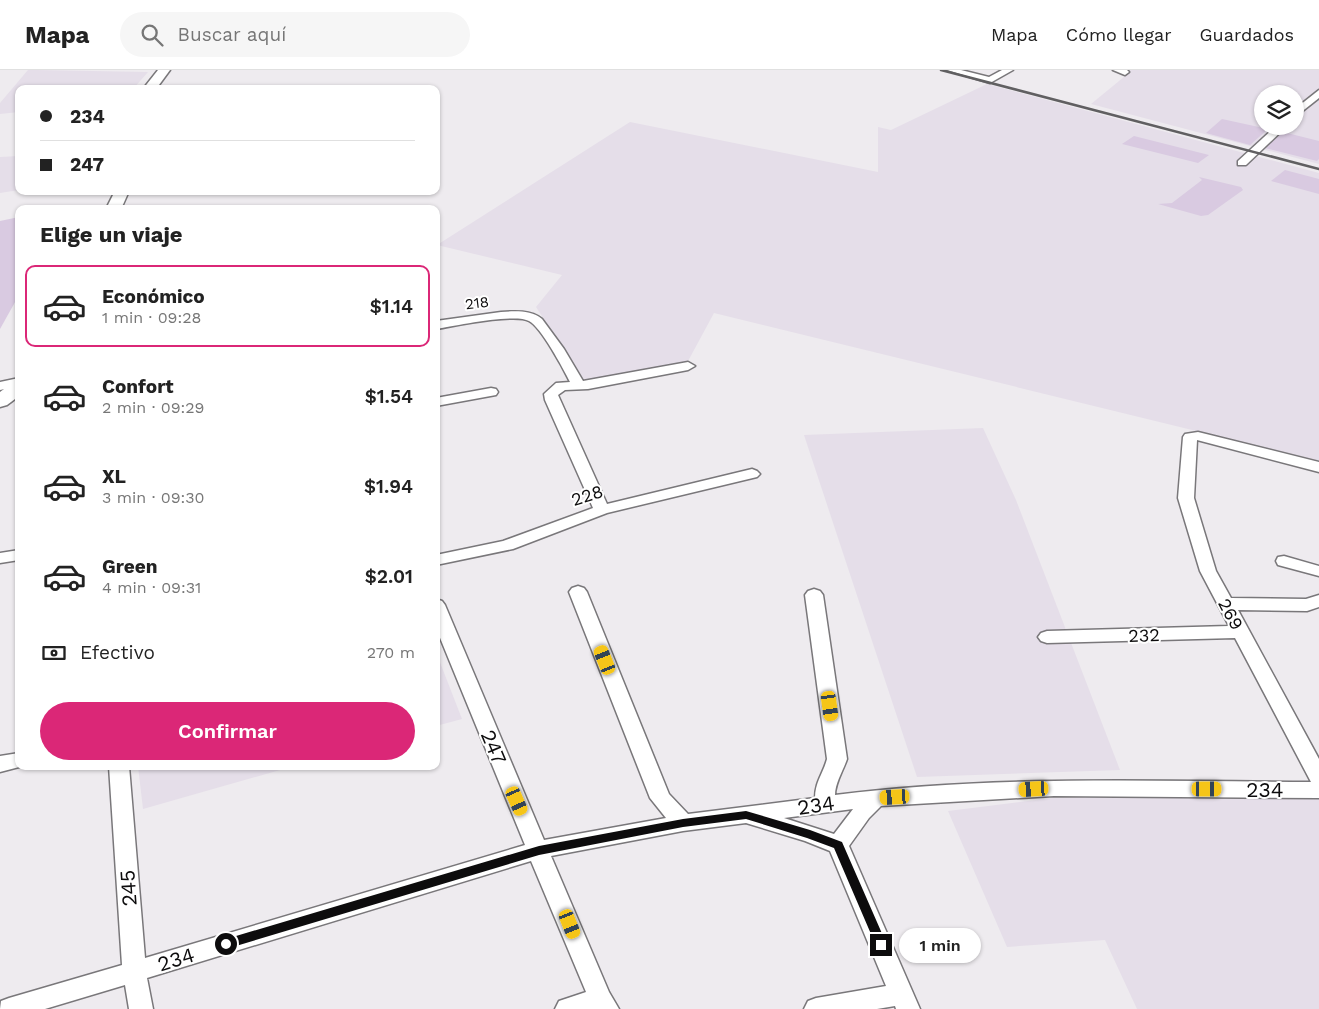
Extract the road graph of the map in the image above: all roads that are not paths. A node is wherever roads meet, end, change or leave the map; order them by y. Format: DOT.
graph roads {
  1 [pos="164,70"];
  2 [pos="951,70"];
  3 [pos="1009,70"];
  4 [pos="152,85"];
  5 [pos="1319,93"];
  6 [pos="1304,106"];
  7 [pos="1272,135"];
  8 [pos="1242,163"];
  9 [pos="440,325"];
  10 [pos="688,366"];
  11 [pos="15,383"];
  12 [pos="578,385"];
  13 [pos="0,386"];
  14 [pos="15,390"];
  15 [pos="491,392"];
  16 [pos="0,401"];
  17 [pos="440,401"];
  18 [pos="1319,467"];
  19 [pos="752,474"];
  20 [pos="602,510"];
  21 [pos="15,556"];
  22 [pos="0,558"];
  23 [pos="440,559"];
  24 [pos="1284,561"];
  25 [pos="1319,571"];
  26 [pos="578,592"];
  27 [pos="814,594"];
  28 [pos="1319,601"];
  29 [pos="1226,604"];
  30 [pos="440,616"];
  31 [pos="1240,632"];
  32 [pos="1047,637"];
  33 [pos="15,761"];
  34 [pos="0,764"];
  35 [pos="119,770"];
  36 [pos="1319,778"];
  37 [pos="1319,790"];
  38 [pos="876,798"];
  39 [pos="826,804"];
  40 [pos="746,815"];
  41 [pos="683,823"];
  42 [pos="838,846"];
  43 [pos="539,850"];
  44 [pos="134,972"];
  45 [pos="905,1002"];
  46 [pos="603,1004"];
  47 [pos="9,1009"];
  48 [pos="141,1009"];
  49 [pos="567,1009"];
  50 [pos="816,1009"];
  1 -- 4 [label="main road"];
  2 -- 3 [label="street"];
  5 -- 6 [label="street"];
  7 -- 8 [label="street"];
  9 -- 12 [label="street, 218"];
  10 -- 12 [label="street"];
  11 -- 13 [label="street"];
  12 -- 20 [label="street"];
  14 -- 16 [label="main road"];
  15 -- 17 [label="street"];
  18 -- 29 [label="street, 269"];
  19 -- 20 [label="street, 228"];
  20 -- 23 [label="street, 228"];
  21 -- 22 [label="street"];
  24 -- 25 [label="street"];
  26 -- 41 [label="street"];
  27 -- 39 [label="street"];
  28 -- 29 [label="street"];
  29 -- 31 [label="street, 269"];
  30 -- 43 [label="street, 247"];
  31 -- 32 [label="street, 232"];
  31 -- 36 [label="street, 269"];
  33 -- 34 [label="street"];
  35 -- 44 [label="street, 245"];
  37 -- 38 [label="street, 234"];
  38 -- 39 [label="street, 234"];
  38 -- 42 [label="street"];
  39 -- 40 [label="street, 234"];
  40 -- 41 [label="street, 234"];
  40 -- 42 [label="street"];
  41 -- 43 [label="street, 234"];
  42 -- 45 [label="street"];
  43 -- 44 [label="street, 234"];
  43 -- 46 [label="street, 247"];
  44 -- 47 [label="street, 234"];
  44 -- 48 [label="street, 245"];
  45 -- 50 [label="street"];
  46 -- 49 [label="street"];
}
